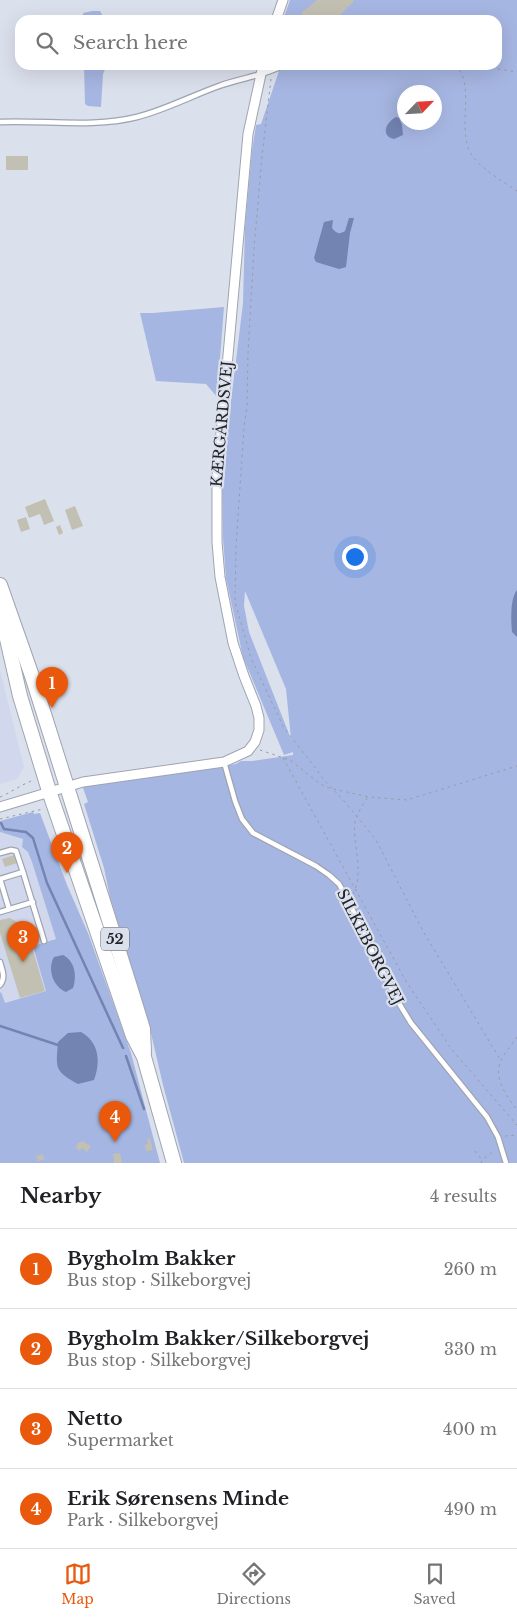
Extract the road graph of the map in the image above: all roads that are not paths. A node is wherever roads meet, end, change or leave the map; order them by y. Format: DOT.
graph roads {
  1 [pos="283,0"];
  2 [pos="278,15"];
  3 [pos="265,70"];
  4 [pos="261,74"];
  5 [pos="0,122"];
  6 [pos="0,585"];
  7 [pos="4,600"];
  8 [pos="224,762"];
  9 [pos="66,786"];
  10 [pos="49,791"];
  11 [pos="0,807"];
  12 [pos="0,853"];
  13 [pos="23,872"];
  14 [pos="0,879"];
  15 [pos="33,902"];
  16 [pos="9,909"];
  17 [pos="0,912"];
  18 [pos="44,941"];
  19 [pos="0,962"];
  20 [pos="0,985"];
  21 [pos="144,1057"];
  22 [pos="174,1163"];
  23 [pos="506,1163"];
  1 -- 2 [label="street"];
  3 -- 4 [label="street, KÆRGÅRDSVEJ"];
  4 -- 5 [label="lane"];
  4 -- 8 [label="street, KÆRGÅRDSVEJ"];
  6 -- 7 [label="main road, 52"];
  7 -- 9 [label="main road, 52"];
  7 -- 10 [label="main road, 52"];
  8 -- 9 [label="street"];
  8 -- 23 [label="lane, SILKEBORGVEJ"];
  9 -- 10 [label="street"];
  9 -- 21 [label="main road, 52"];
  10 -- 11 [label="street"];
  10 -- 21 [label="main road, 52"];
  12 -- 13 [label="lane"];
  13 -- 14 [label="lane"];
  13 -- 15 [label="lane"];
  14 -- 16 [label="lane"];
  15 -- 16 [label="lane"];
  15 -- 18 [label="lane"];
  16 -- 17 [label="lane"];
  19 -- 20 [label="lane"];
  21 -- 22 [label="main road, 52"];
}
